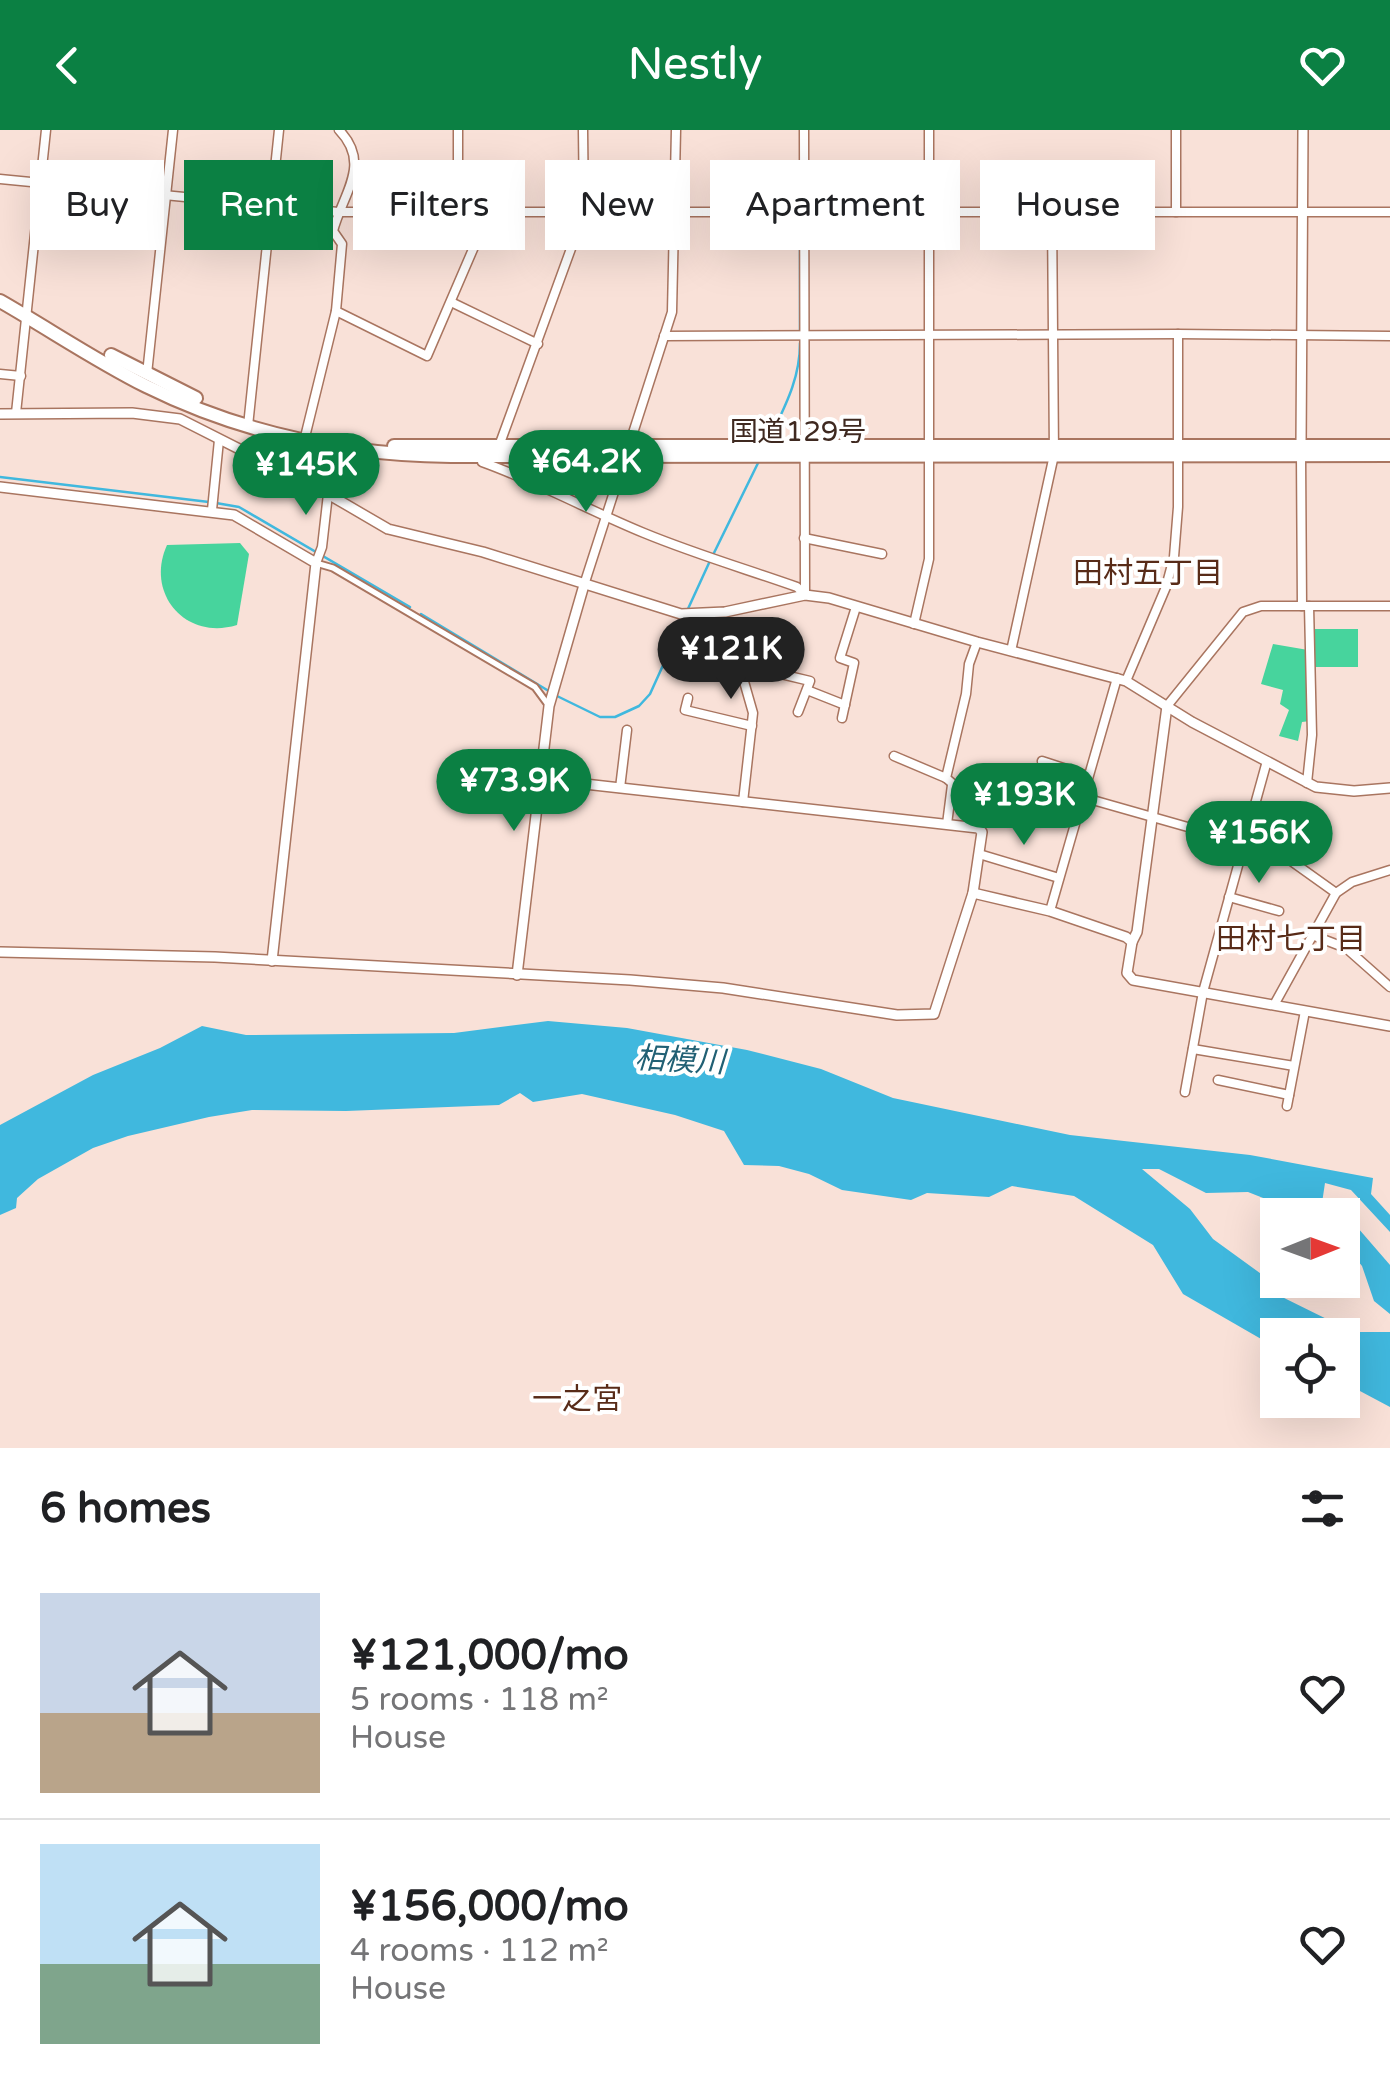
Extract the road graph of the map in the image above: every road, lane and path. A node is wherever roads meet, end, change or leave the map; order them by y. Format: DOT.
graph roads {
  1 [pos="46,130"];
  2 [pos="173,130"];
  3 [pos="279,130"];
  4 [pos="339,130"];
  5 [pos="458,130"];
  6 [pos="583,130"];
  7 [pos="676,130"];
  8 [pos="804,130"];
  9 [pos="929,130"];
  10 [pos="1176,130"];
  11 [pos="1302,130"];
  12 [pos="43,160"];
  13 [pos="276,160"];
  14 [pos="458,160"];
  15 [pos="583,160"];
  16 [pos="676,160"];
  17 [pos="804,160"];
  18 [pos="929,160"];
  19 [pos="0,179"];
  20 [pos="30,183"];
  21 [pos="166,195"];
  22 [pos="184,197"];
  23 [pos="1302,211"];
  24 [pos="333,212"];
  25 [pos="338,212"];
  26 [pos="353,212"];
  27 [pos="1155,212"];
  28 [pos="1176,212"];
  29 [pos="1390,212"];
  30 [pos="34,250"];
  31 [pos="267,250"];
  32 [pos="473,250"];
  33 [pos="571,250"];
  34 [pos="676,250"];
  35 [pos="804,250"];
  36 [pos="929,250"];
  37 [pos="1053,250"];
  38 [pos="0,292"];
  39 [pos="0,301"];
  40 [pos="450,302"];
  41 [pos="336,311"];
  42 [pos="29,313"];
  43 [pos="1178,334"];
  44 [pos="1054,335"];
  45 [pos="1302,335"];
  46 [pos="664,336"];
  47 [pos="928,336"];
  48 [pos="1390,336"];
  49 [pos="805,338"];
  50 [pos="538,344"];
  51 [pos="0,374"];
  52 [pos="21,376"];
  53 [pos="146,376"];
  54 [pos="188,400"];
  55 [pos="16,413"];
  56 [pos="0,414"];
  57 [pos="180,419"];
  58 [pos="249,422"];
  59 [pos="305,437"];
  60 [pos="219,440"];
  61 [pos="1390,446"];
  62 [pos="1054,450"];
  63 [pos="1301,450"];
  64 [pos="625,451"];
  65 [pos="805,451"];
  66 [pos="929,451"];
  67 [pos="1178,451"];
  68 [pos="1390,455"];
  69 [pos="525,456"];
  70 [pos="504,458"];
  71 [pos="519,475"];
  72 [pos="0,488"];
  73 [pos="328,494"];
  74 [pos="212,510"];
  75 [pos="605,516"];
  76 [pos="804,538"];
  77 [pos="882,554"];
  78 [pos="319,556"];
  79 [pos="584,585"];
  80 [pos="804,595"];
  81 [pos="856,606"];
  82 [pos="1305,606"];
  83 [pos="1390,606"];
  84 [pos="914,624"];
  85 [pos="977,642"];
  86 [pos="1011,651"];
  87 [pos="1121,679"];
  88 [pos="807,690"];
  89 [pos="688,698"];
  90 [pos="550,702"];
  91 [pos="846,705"];
  92 [pos="1166,706"];
  93 [pos="798,712"];
  94 [pos="842,718"];
  95 [pos="752,726"];
  96 [pos="627,730"];
  97 [pos="894,756"];
  98 [pos="1042,761"];
  99 [pos="1268,761"];
  100 [pos="1088,776"];
  101 [pos="540,779"];
  102 [pos="949,781"];
  103 [pos="1308,782"];
  104 [pos="620,788"];
  105 [pos="1390,788"];
  106 [pos="1082,797"];
  107 [pos="743,802"];
  108 [pos="1001,808"];
  109 [pos="1151,818"];
  110 [pos="948,824"];
  111 [pos="1244,842"];
  112 [pos="979,854"];
  113 [pos="1390,870"];
  114 [pos="1059,878"];
  115 [pos="972,893"];
  116 [pos="1336,893"];
  117 [pos="1229,898"];
  118 [pos="1050,912"];
  119 [pos="1280,912"];
  120 [pos="1312,935"];
  121 [pos="1132,942"];
  122 [pos="0,952"];
  123 [pos="272,961"];
  124 [pos="517,975"];
  125 [pos="1390,987"];
  126 [pos="1203,992"];
  127 [pos="1274,1005"];
  128 [pos="1305,1011"];
  129 [pos="1390,1026"];
  130 [pos="1193,1049"];
  131 [pos="1294,1066"];
  132 [pos="1218,1080"];
  133 [pos="1185,1092"];
  134 [pos="1289,1095"];
  135 [pos="1287,1106"];
  1 -- 12 [label="street"];
  2 -- 21 [label="street"];
  3 -- 13 [label="street"];
  4 -- 25 [label="street"];
  5 -- 14 [label="street"];
  6 -- 15 [label="street"];
  7 -- 16 [label="street"];
  8 -- 17 [label="street"];
  9 -- 18 [label="street"];
  10 -- 28 [label="street"];
  11 -- 23 [label="street"];
  19 -- 20 [label="street"];
  21 -- 22 [label="street"];
  21 -- 53 [label="street"];
  23 -- 28 [label="street"];
  23 -- 29 [label="street"];
  23 -- 45 [label="street"];
  24 -- 25 [label="street"];
  25 -- 26 [label="street"];
  25 -- 41 [label="street"];
  27 -- 28 [label="street"];
  30 -- 42 [label="street"];
  31 -- 58 [label="street"];
  32 -- 40 [label="street"];
  33 -- 50 [label="street"];
  34 -- 46 [label="street"];
  35 -- 49 [label="street"];
  36 -- 47 [label="street"];
  37 -- 44 [label="street"];
  38 -- 42 [label="highway, 国道129号"];
  39 -- 42 [label="highway, 国道129号"];
  40 -- 41 [label="street"];
  40 -- 50 [label="street"];
  41 -- 59 [label="street"];
  42 -- 52 [label="street"];
  42 -- 53 [label="highway, 国道129号"];
  42 -- 54 [label="highway, 国道129号"];
  43 -- 44 [label="street"];
  43 -- 45 [label="street"];
  43 -- 67 [label="street"];
  44 -- 47 [label="street"];
  44 -- 62 [label="street"];
  45 -- 48 [label="street"];
  45 -- 63 [label="street"];
  46 -- 49 [label="street"];
  46 -- 64 [label="street"];
  47 -- 49 [label="street"];
  47 -- 66 [label="street"];
  49 -- 65 [label="street"];
  50 -- 70 [label="street"];
  51 -- 52 [label="street"];
  52 -- 55 [label="street"];
  53 -- 54 [label="highway, 国道129号"];
  54 -- 57 [label="street"];
  54 -- 58 [label="highway, 国道129号"];
  55 -- 56 [label="street"];
  55 -- 57 [label="street"];
  57 -- 60 [label="street"];
  58 -- 59 [label="highway, 国道129号"];
  59 -- 70 [label="highway, 国道129号"];
  59 -- 70 [label="highway, 国道129号"];
  60 -- 73 [label="street"];
  60 -- 74 [label="street"];
  61 -- 63 [label="highway, 国道129号"];
  62 -- 66 [label="highway, 国道129号"];
  62 -- 67 [label="highway, 国道129号"];
  62 -- 86 [label="street"];
  63 -- 67 [label="highway, 国道129号"];
  63 -- 68 [label="highway, 国道129号"];
  63 -- 82 [label="street"];
  64 -- 65 [label="highway, 国道129号"];
  64 -- 69 [label="highway, 国道129号"];
  64 -- 70 [label="highway, 国道129号"];
  64 -- 75 [label="street"];
  65 -- 66 [label="highway, 国道129号"];
  65 -- 76 [label="street"];
  66 -- 84 [label="street"];
  67 -- 87 [label="street"];
  69 -- 70 [label="highway, 国道129号"];
  69 -- 71 [label="street"];
  70 -- 71 [label="street"];
  71 -- 75 [label="street"];
  72 -- 74 [label="street"];
  73 -- 78 [label="street"];
  73 -- 79 [label="street"];
  74 -- 78 [label="street"];
  75 -- 79 [label="street"];
  75 -- 80 [label="street"];
  76 -- 77 [label="street"];
  76 -- 80 [label="street"];
  78 -- 90 [label="street"];
  78 -- 123 [label="street"];
  79 -- 80 [label="street"];
  79 -- 90 [label="street"];
  80 -- 81 [label="street"];
  81 -- 84 [label="street"];
  81 -- 91 [label="street"];
  82 -- 83 [label="street"];
  82 -- 92 [label="street"];
  82 -- 103 [label="street"];
  84 -- 85 [label="street"];
  85 -- 86 [label="street"];
  85 -- 102 [label="street"];
  86 -- 87 [label="street"];
  87 -- 92 [label="street"];
  87 -- 100 [label="street"];
  88 -- 91 [label="street"];
  88 -- 93 [label="street"];
  88 -- 95 [label="street"];
  89 -- 95 [label="street"];
  90 -- 101 [label="street"];
  91 -- 94 [label="street"];
  92 -- 99 [label="street"];
  92 -- 109 [label="street"];
  95 -- 107 [label="street"];
  96 -- 104 [label="street"];
  97 -- 102 [label="street"];
  98 -- 100 [label="street"];
  99 -- 103 [label="street"];
  99 -- 111 [label="street"];
  100 -- 106 [label="street"];
  101 -- 104 [label="street"];
  101 -- 124 [label="street"];
  102 -- 108 [label="street"];
  102 -- 110 [label="street"];
  103 -- 105 [label="street"];
  104 -- 107 [label="street"];
  106 -- 109 [label="street"];
  106 -- 114 [label="street"];
  107 -- 110 [label="street"];
  109 -- 111 [label="street"];
  109 -- 121 [label="street"];
  110 -- 112 [label="street"];
  111 -- 116 [label="street"];
  111 -- 117 [label="street"];
  112 -- 114 [label="street"];
  112 -- 115 [label="street"];
  113 -- 116 [label="street"];
  114 -- 118 [label="street"];
  115 -- 118 [label="street"];
  115 -- 124 [label="street"];
  116 -- 120 [label="street"];
  117 -- 119 [label="street"];
  117 -- 126 [label="street"];
  118 -- 121 [label="street"];
  120 -- 125 [label="street"];
  120 -- 127 [label="street"];
  121 -- 126 [label="street"];
  122 -- 123 [label="street"];
  123 -- 124 [label="street"];
  126 -- 127 [label="street"];
  126 -- 130 [label="street"];
  127 -- 128 [label="street"];
  128 -- 129 [label="street"];
  128 -- 131 [label="street"];
  130 -- 131 [label="street"];
  130 -- 133 [label="street"];
  131 -- 134 [label="street"];
  132 -- 134 [label="street"];
  134 -- 135 [label="street"];
}
